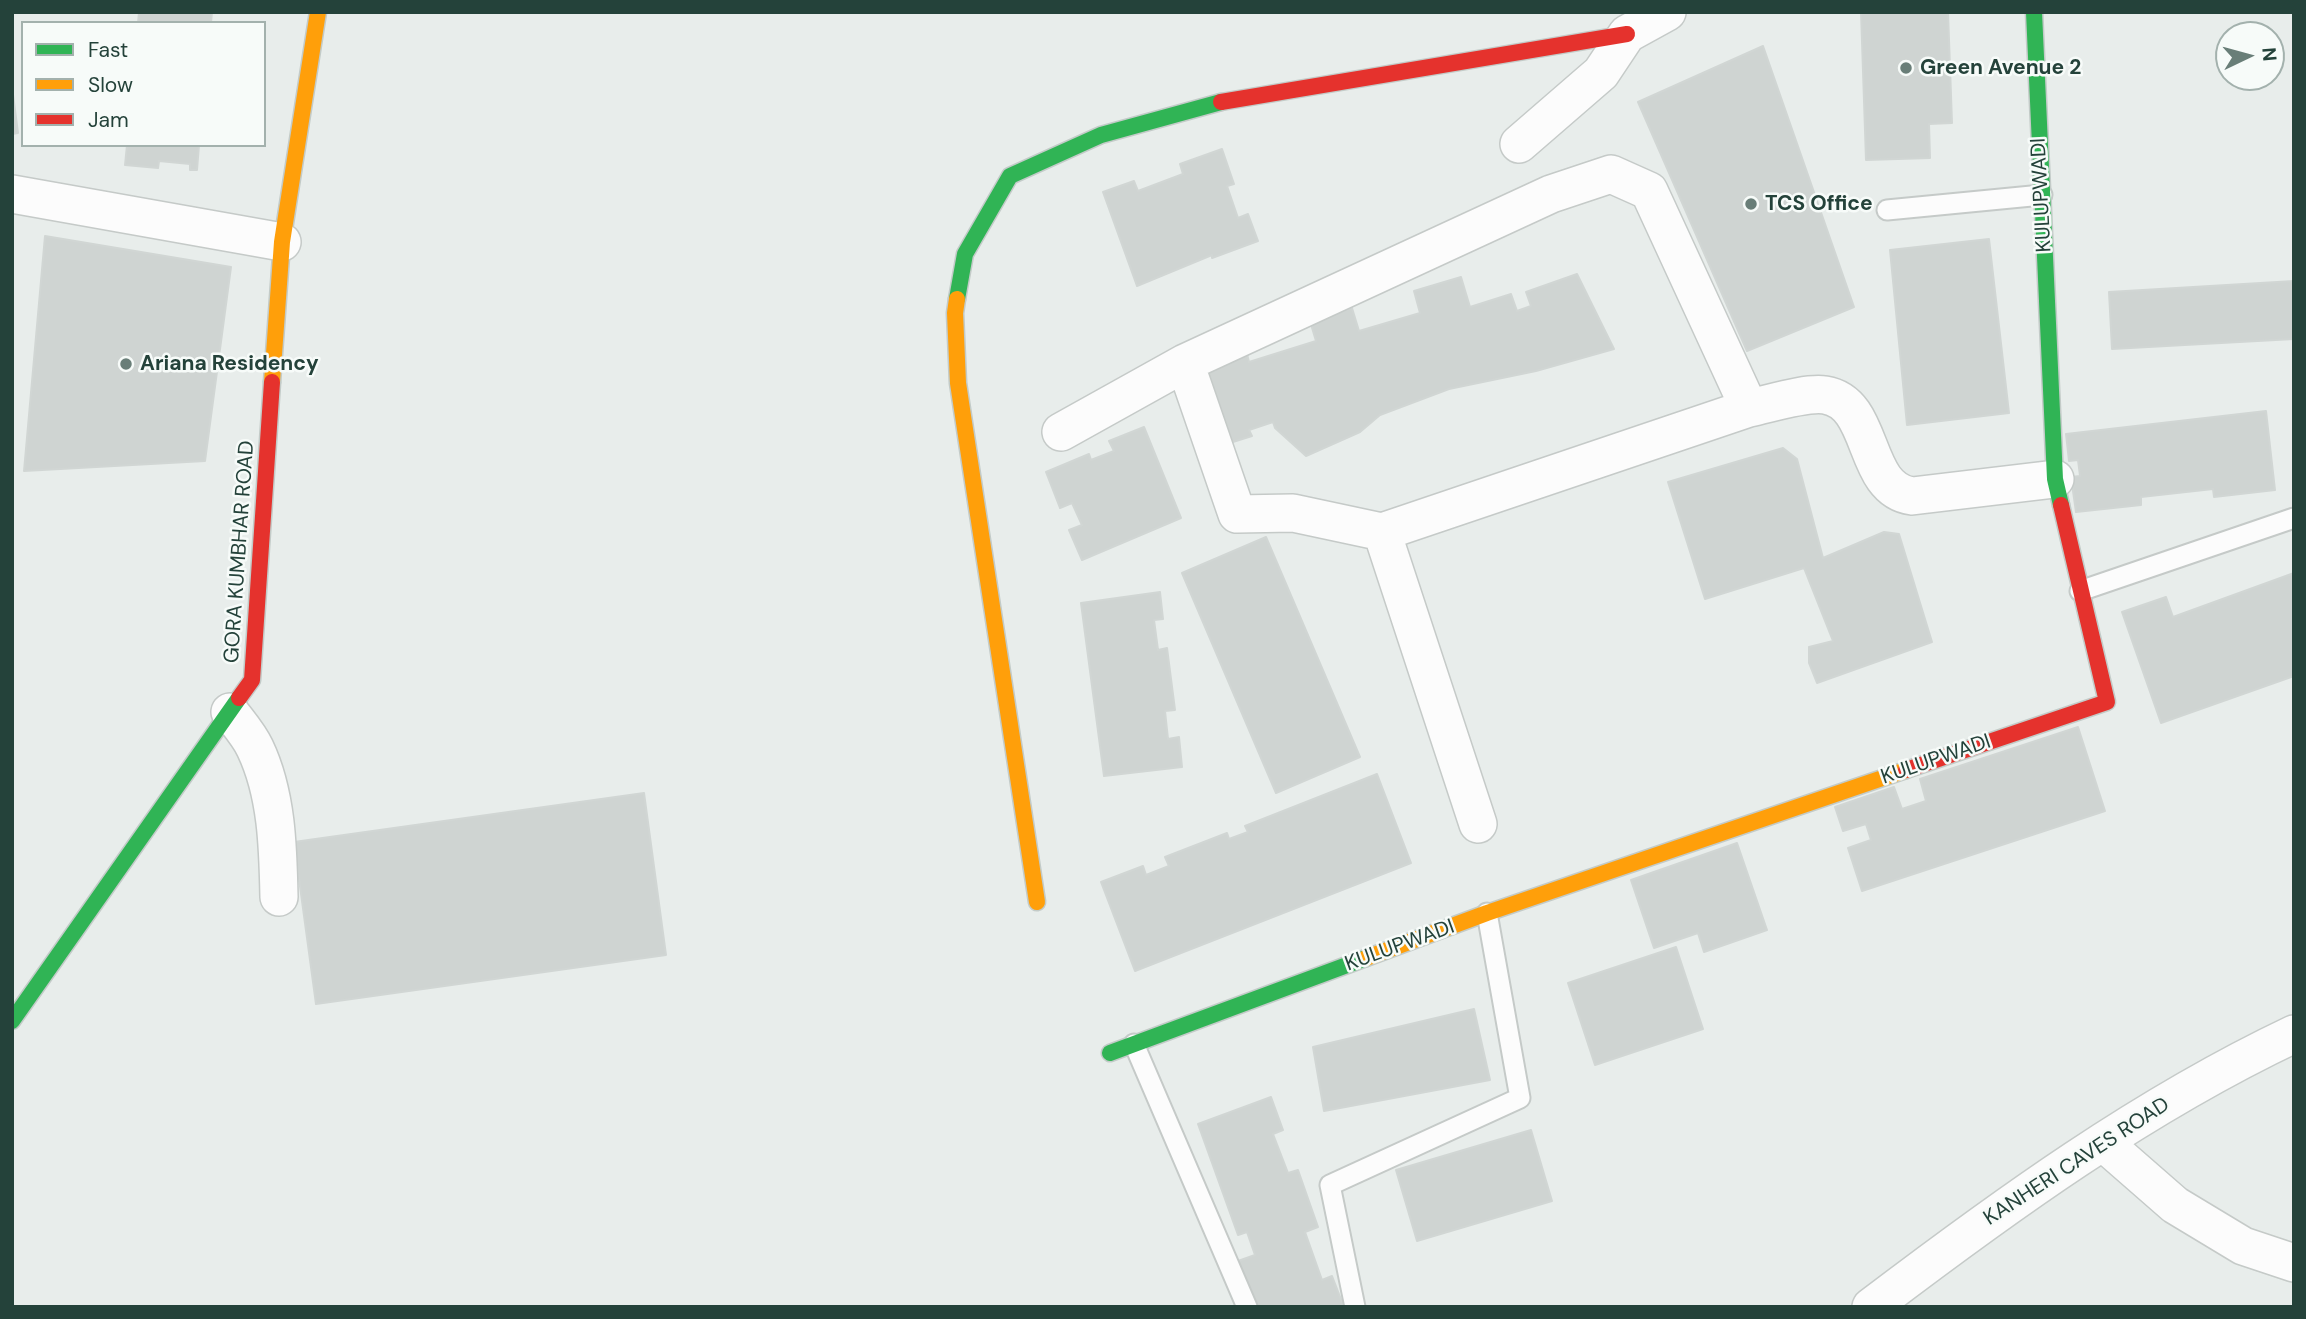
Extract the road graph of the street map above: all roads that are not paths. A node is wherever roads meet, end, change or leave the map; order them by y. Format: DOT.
graph roads {
  1 [pos="318,12"];
  2 [pos="1667,12"];
  3 [pos="2034,12"];
  4 [pos="1627,34"];
  5 [pos="1519,144"];
  6 [pos="12,194"];
  7 [pos="2042,195"];
  8 [pos="1887,210"];
  9 [pos="282,242"];
  10 [pos="1185,363"];
  11 [pos="1749,408"];
  12 [pos="1061,432"];
  13 [pos="2055,479"];
  14 [pos="2294,518"];
  15 [pos="1382,532"];
  16 [pos="2080,591"];
  17 [pos="230,712"];
  18 [pos="1478,824"];
  19 [pos="279,897"];
  20 [pos="1037,902"];
  21 [pos="1487,914"];
  22 [pos="12,1021"];
  23 [pos="2294,1034"];
  24 [pos="1134,1044"];
  25 [pos="1110,1053"];
  26 [pos="2104,1143"];
  27 [pos="2294,1264"];
  28 [pos="1247,1307"];
  29 [pos="1355,1307"];
  30 [pos="1871,1307"];
  1 -- 9 [label="street, GORA KUMBHAR ROAD"];
  2 -- 4 [label="street"];
  3 -- 7 [label="street, KULUPWADI"];
  4 -- 5 [label="street"];
  4 -- 20 [label="street"];
  6 -- 9 [label="street"];
  7 -- 8 [label="lane"];
  7 -- 13 [label="street, KULUPWADI"];
  9 -- 17 [label="street, GORA KUMBHAR ROAD"];
  10 -- 11 [label="street"];
  10 -- 12 [label="street"];
  10 -- 15 [label="street"];
  11 -- 13 [label="street"];
  11 -- 15 [label="street"];
  13 -- 16 [label="street, KULUPWADI"];
  14 -- 16 [label="lane"];
  15 -- 18 [label="street"];
  16 -- 21 [label="street, KULUPWADI"];
  17 -- 19 [label="street"];
  17 -- 22 [label="street, GORA KUMBHAR ROAD"];
  21 -- 24 [label="street, KULUPWADI"];
  21 -- 29 [label="lane"];
  23 -- 26 [label="street, KANHERI CAVES ROAD"];
  24 -- 25 [label="street, KULUPWADI"];
  24 -- 28 [label="lane"];
  26 -- 27 [label="street"];
  26 -- 30 [label="street, KANHERI CAVES ROAD"];
}
